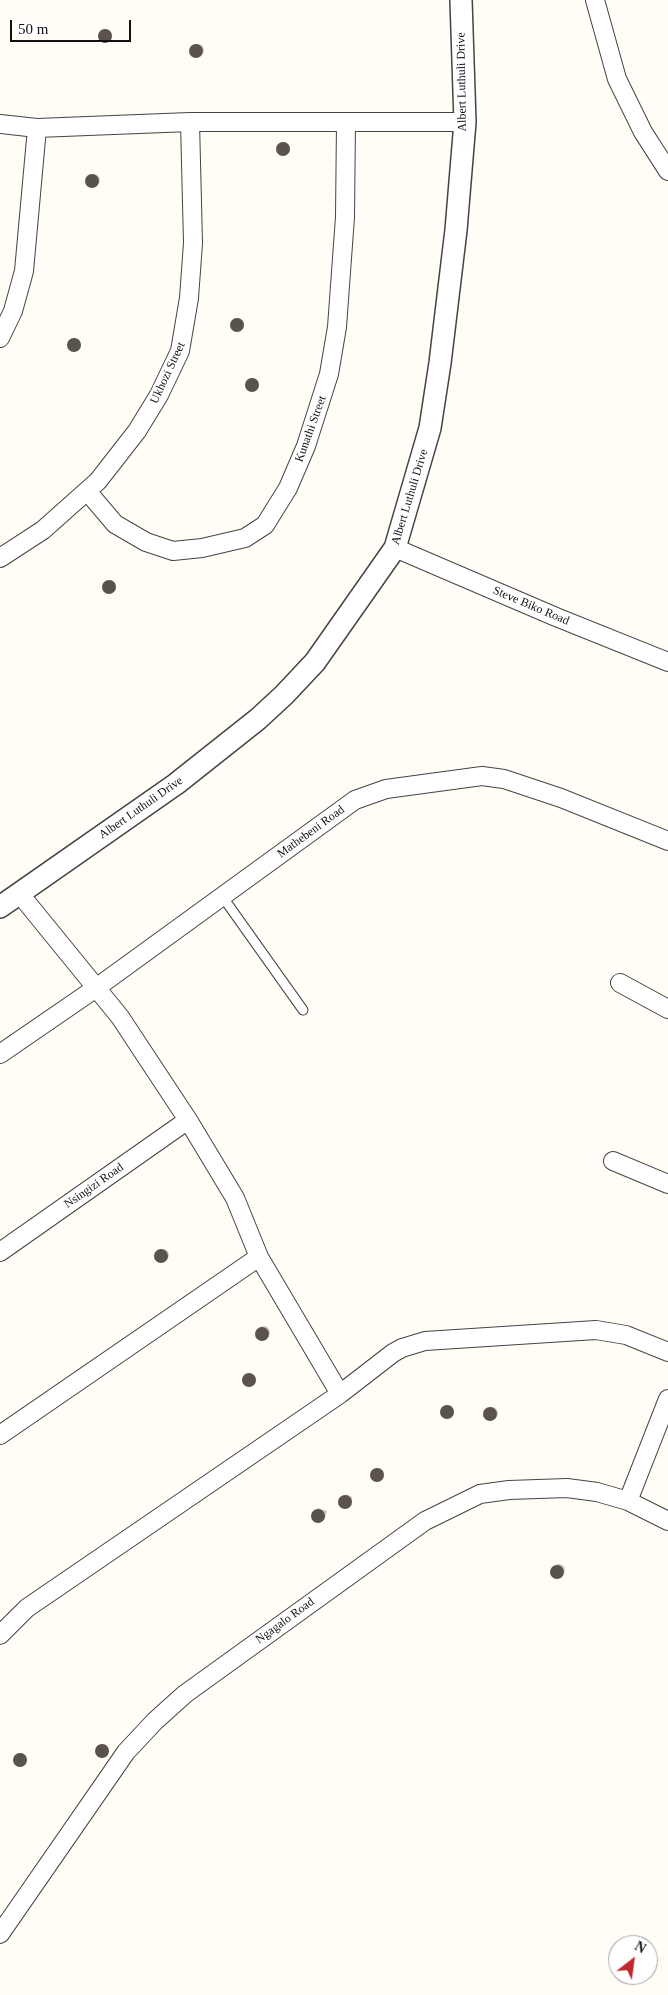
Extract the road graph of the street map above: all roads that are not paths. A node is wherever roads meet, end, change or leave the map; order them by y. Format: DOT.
graph roads {
  1 [pos="460,0"];
  2 [pos="595,0"];
  3 [pos="190,122"];
  4 [pos="346,122"];
  5 [pos="465,122"];
  6 [pos="0,124"];
  7 [pos="37,128"];
  8 [pos="668,171"];
  9 [pos="0,338"];
  10 [pos="87,491"];
  11 [pos="395,548"];
  12 [pos="0,558"];
  13 [pos="668,662"];
  14 [pos="668,841"];
  15 [pos="19,893"];
  16 [pos="222,896"];
  17 [pos="0,908"];
  18 [pos="620,983"];
  19 [pos="96,988"];
  20 [pos="668,1009"];
  21 [pos="303,1010"];
  22 [pos="0,1054"];
  23 [pos="188,1120"];
  24 [pos="613,1161"];
  25 [pos="668,1184"];
  26 [pos="0,1252"];
  27 [pos="259,1257"];
  28 [pos="668,1352"];
  29 [pos="340,1394"];
  30 [pos="668,1399"];
  31 [pos="0,1435"];
  32 [pos="628,1501"];
  33 [pos="668,1521"];
  34 [pos="0,1635"];
  35 [pos="0,1934"];
  1 -- 5 [label="street, Albert Luthuli Drive"];
  2 -- 8 [label="street"];
  3 -- 4 [label="street"];
  3 -- 7 [label="street"];
  3 -- 10 [label="street, Ukhozi Street"];
  4 -- 5 [label="street"];
  4 -- 10 [label="street, Kunathi Street"];
  5 -- 11 [label="street, Albert Luthuli Drive"];
  6 -- 7 [label="street"];
  7 -- 9 [label="street"];
  10 -- 12 [label="street, Ukhozi Street"];
  11 -- 13 [label="street, Steve Biko Road"];
  11 -- 15 [label="street, Albert Luthuli Drive"];
  14 -- 16 [label="street, Mathebeni Road"];
  15 -- 17 [label="street, Albert Luthuli Drive"];
  15 -- 19 [label="street"];
  16 -- 19 [label="street, Mathebeni Road"];
  16 -- 21 [label="lane"];
  18 -- 20 [label="street"];
  19 -- 22 [label="street, Mathebeni Road"];
  19 -- 23 [label="street"];
  23 -- 26 [label="street, Nsingizi Road"];
  23 -- 27 [label="street"];
  24 -- 25 [label="street"];
  27 -- 29 [label="street"];
  27 -- 31 [label="street"];
  28 -- 29 [label="street"];
  29 -- 34 [label="street"];
  30 -- 32 [label="street"];
  32 -- 33 [label="street, Ngagalo Road"];
  32 -- 35 [label="street, Ngagalo Road"];
}
